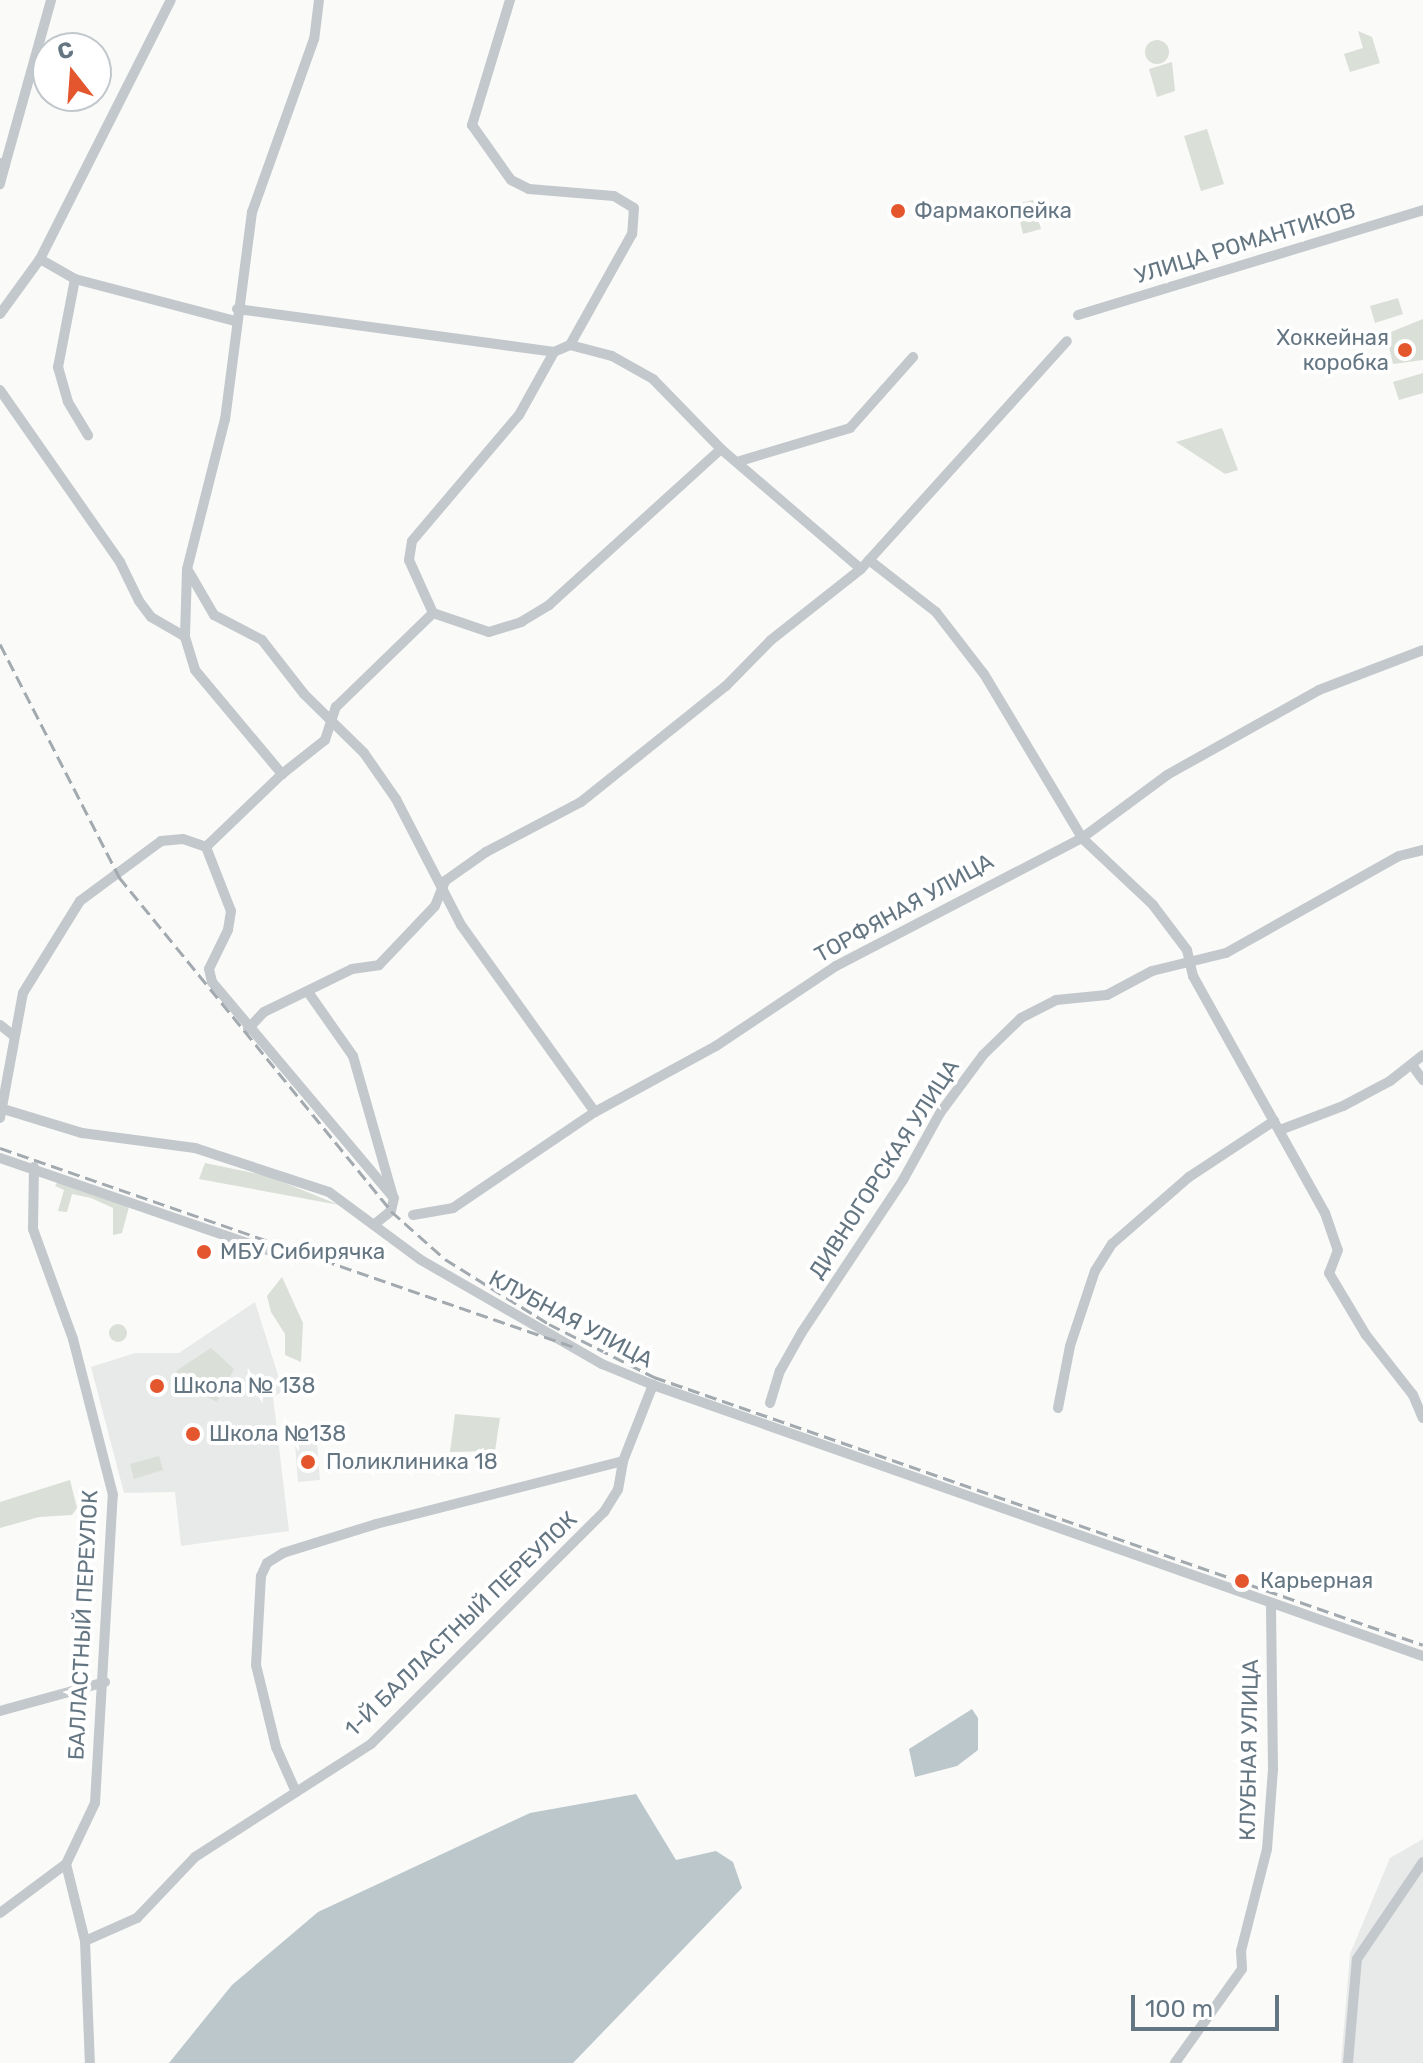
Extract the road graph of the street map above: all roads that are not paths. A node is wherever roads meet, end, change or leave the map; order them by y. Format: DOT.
graph roads {
  1 [pos="51,0"];
  2 [pos="171,0"];
  3 [pos="319,0"];
  4 [pos="510,0"];
  5 [pos="3,164"];
  6 [pos="0,184"];
  7 [pos="1423,210"];
  8 [pos="40,259"];
  9 [pos="75,279"];
  10 [pos="0,314"];
  11 [pos="236,315"];
  12 [pos="1078,315"];
  13 [pos="1067,341"];
  14 [pos="570,345"];
  15 [pos="554,352"];
  16 [pos="913,357"];
  17 [pos="0,390"];
  18 [pos="88,435"];
  19 [pos="721,449"];
  20 [pos="740,461"];
  21 [pos="865,564"];
  22 [pos="187,569"];
  23 [pos="433,613"];
  24 [pos="185,637"];
  25 [pos="1423,650"];
  26 [pos="333,719"];
  27 [pos="282,774"];
  28 [pos="1082,838"];
  29 [pos="206,847"];
  30 [pos="1423,850"];
  31 [pos="441,893"];
  32 [pos="1190,961"];
  33 [pos="308,992"];
  34 [pos="0,1025"];
  35 [pos="248,1029"];
  36 [pos="14,1036"];
  37 [pos="1423,1055"];
  38 [pos="1412,1065"];
  39 [pos="1423,1080"];
  40 [pos="1,1112"];
  41 [pos="595,1112"];
  42 [pos="1277,1125"];
  43 [pos="0,1158"];
  44 [pos="34,1167"];
  45 [pos="394,1198"];
  46 [pos="413,1215"];
  47 [pos="375,1224"];
  48 [pos="270,1251"];
  49 [pos="653,1385"];
  50 [pos="770,1403"];
  51 [pos="1058,1408"];
  52 [pos="1423,1418"];
  53 [pos="623,1461"];
  54 [pos="1271,1604"];
  55 [pos="1423,1656"];
  56 [pos="105,1682"];
  57 [pos="2,1707"];
  58 [pos="296,1792"];
  59 [pos="1423,1862"];
  60 [pos="66,1864"];
  61 [pos="0,1913"];
  62 [pos="85,1941"];
  63 [pos="90,2063"];
  64 [pos="1175,2063"];
  65 [pos="1348,2063"];
  1 -- 5 [label="street"];
  2 -- 8 [label="street"];
  3 -- 11 [label="street"];
  4 -- 14 [label="street"];
  5 -- 6 [label="street"];
  7 -- 12 [label="street, УЛИЦА РОМАНТИКОВ"];
  8 -- 9 [label="street"];
  8 -- 10 [label="street"];
  9 -- 11 [label="street"];
  9 -- 18 [label="street"];
  11 -- 15 [label="street"];
  11 -- 22 [label="street"];
  13 -- 21 [label="street"];
  14 -- 15 [label="street"];
  14 -- 19 [label="street"];
  15 -- 23 [label="street"];
  16 -- 20 [label="street"];
  17 -- 24 [label="street"];
  19 -- 20 [label="street"];
  19 -- 23 [label="street"];
  20 -- 21 [label="street"];
  21 -- 28 [label="street"];
  21 -- 31 [label="street"];
  22 -- 24 [label="street"];
  22 -- 26 [label="street"];
  23 -- 26 [label="street"];
  24 -- 27 [label="street"];
  25 -- 28 [label="street, ТОРФЯНАЯ УЛИЦА"];
  26 -- 27 [label="street"];
  26 -- 31 [label="street"];
  27 -- 29 [label="street"];
  28 -- 32 [label="street"];
  28 -- 41 [label="street, ТОРФЯНАЯ УЛИЦА"];
  29 -- 35 [label="street"];
  29 -- 36 [label="street"];
  30 -- 32 [label="street, ДИВНОГОРСКАЯ УЛИЦА"];
  31 -- 33 [label="street"];
  31 -- 41 [label="street"];
  32 -- 42 [label="street"];
  32 -- 50 [label="street, ДИВНОГОРСКАЯ УЛИЦА"];
  33 -- 35 [label="street"];
  33 -- 45 [label="street"];
  34 -- 36 [label="street"];
  35 -- 45 [label="street"];
  36 -- 40 [label="street"];
  37 -- 38 [label="street"];
  38 -- 39 [label="street"];
  38 -- 42 [label="street"];
  40 -- 47 [label="street, КЛУБНАЯ УЛИЦА"];
  41 -- 46 [label="street, ТОРФЯНАЯ УЛИЦА"];
  42 -- 51 [label="street"];
  42 -- 52 [label="street"];
  43 -- 44 [label="street"];
  44 -- 48 [label="street"];
  44 -- 56 [label="street, БАЛЛАСТНЫЙ ПЕРЕУЛОК"];
  45 -- 47 [label="street"];
  47 -- 49 [label="street, КЛУБНАЯ УЛИЦА"];
  49 -- 53 [label="street, 1-Й БАЛЛАСТНЫЙ ПЕРЕУЛОК"];
  49 -- 54 [label="street, КЛУБНАЯ УЛИЦА"];
  53 -- 58 [label="street, 1-Й БАЛЛАСТНЫЙ ПЕРЕУЛОК"];
  53 -- 58 [label="street, 1-Й БАЛЛАСТНЫЙ ПЕРЕУЛОК"];
  54 -- 55 [label="street, КЛУБНАЯ УЛИЦА"];
  54 -- 64 [label="street, КЛУБНАЯ УЛИЦА"];
  56 -- 57 [label="street"];
  56 -- 60 [label="street, БАЛЛАСТНЫЙ ПЕРЕУЛОК"];
  58 -- 62 [label="street, 1-Й БАЛЛАСТНЫЙ ПЕРЕУЛОК"];
  59 -- 65 [label="street"];
  60 -- 61 [label="street, БАЛЛАСТНЫЙ ПЕРЕУЛОК"];
  60 -- 62 [label="street"];
  62 -- 63 [label="street"];
}
